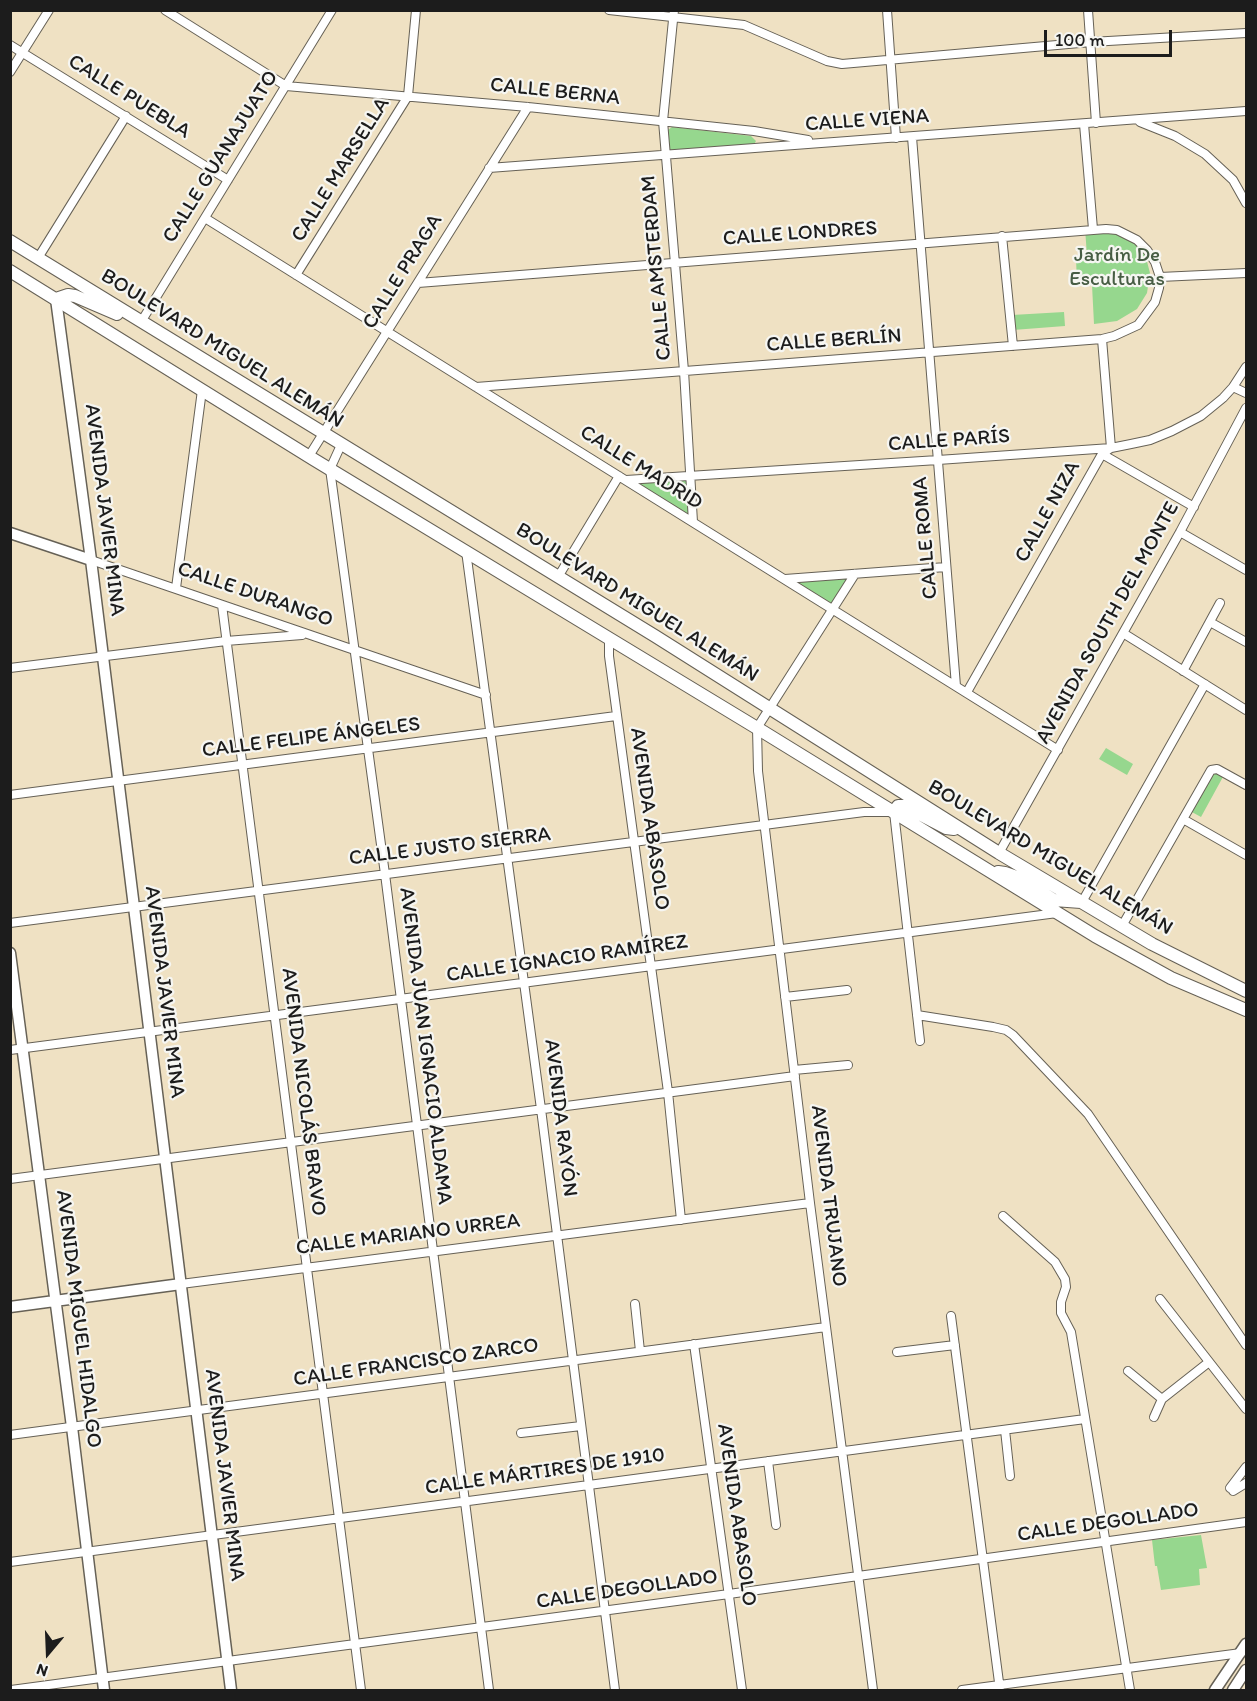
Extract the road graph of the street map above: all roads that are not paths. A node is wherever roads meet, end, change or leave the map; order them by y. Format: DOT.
graph roads {
  1 [pos="49,10"];
  2 [pos="165,10"];
  3 [pos="332,10"];
  4 [pos="416,10"];
  5 [pos="609,10"];
  6 [pos="886,10"];
  7 [pos="1088,10"];
  8 [pos="674,14"];
  9 [pos="1246,33"];
  10 [pos="1091,42"];
  11 [pos="10,45"];
  12 [pos="23,52"];
  13 [pos="890,59"];
  14 [pos="10,72"];
  15 [pos="286,86"];
  16 [pos="408,96"];
  17 [pos="528,107"];
  18 [pos="1246,111"];
  19 [pos="126,116"];
  20 [pos="1133,120"];
  21 [pos="663,121"];
  22 [pos="1096,123"];
  23 [pos="1084,124"];
  24 [pos="912,137"];
  25 [pos="896,138"];
  26 [pos="820,142"];
  27 [pos="665,154"];
  28 [pos="489,168"];
  29 [pos="228,180"];
  30 [pos="1246,202"];
  31 [pos="205,218"];
  32 [pos="1093,229"];
  33 [pos="1002,236"];
  34 [pos="10,240"];
  35 [pos="920,243"];
  36 [pos="38,258"];
  37 [pos="674,262"];
  38 [pos="10,271"];
  39 [pos="1246,273"];
  40 [pos="296,275"];
  41 [pos="1160,277"];
  42 [pos="418,283"];
  43 [pos="56,299"];
  44 [pos="141,322"];
  45 [pos="387,332"];
  46 [pos="1102,339"];
  47 [pos="1013,346"];
  48 [pos="929,352"];
  49 [pos="1246,367"];
  50 [pos="684,371"];
  51 [pos="476,387"];
  52 [pos="1233,387"];
  53 [pos="202,390"];
  54 [pos="1246,393"];
  55 [pos="1246,408"];
  56 [pos="323,434"];
  57 [pos="341,445"];
  58 [pos="1111,448"];
  59 [pos="1102,453"];
  60 [pos="309,456"];
  61 [pos="938,460"];
  62 [pos="330,469"];
  63 [pos="690,476"];
  64 [pos="622,478"];
  65 [pos="1194,507"];
  66 [pos="693,522"];
  67 [pos="1180,532"];
  68 [pos="10,533"];
  69 [pos="22,537"];
  70 [pos="10,539"];
  71 [pos="466,551"];
  72 [pos="1246,557"];
  73 [pos="91,560"];
  74 [pos="946,567"];
  75 [pos="1244,568"];
  76 [pos="855,574"];
  77 [pos="558,577"];
  78 [pos="785,579"];
  79 [pos="176,588"];
  80 [pos="1220,603"];
  81 [pos="222,605"];
  82 [pos="832,609"];
  83 [pos="1210,622"];
  84 [pos="1123,633"];
  85 [pos="307,634"];
  86 [pos="609,638"];
  87 [pos="226,641"];
  88 [pos="1246,642"];
  89 [pos="356,651"];
  90 [pos="103,657"];
  91 [pos="10,668"];
  92 [pos="1183,670"];
  93 [pos="1205,684"];
  94 [pos="956,686"];
  95 [pos="967,693"];
  96 [pos="486,695"];
  97 [pos="770,708"];
  98 [pos="1246,710"];
  99 [pos="616,716"];
  100 [pos="758,728"];
  101 [pos="491,732"];
  102 [pos="369,748"];
  103 [pos="1058,750"];
  104 [pos="242,765"];
  105 [pos="118,781"];
  106 [pos="1246,785"];
  107 [pos="10,795"];
  108 [pos="894,812"];
  109 [pos="1183,819"];
  110 [pos="765,825"];
  111 [pos="961,830"];
  112 [pos="634,842"];
  113 [pos="999,853"];
  114 [pos="1246,855"];
  115 [pos="508,858"];
  116 [pos="991,872"];
  117 [pos="385,874"];
  118 [pos="259,890"];
  119 [pos="1082,902"];
  120 [pos="134,907"];
  121 [pos="1057,913"];
  122 [pos="10,923"];
  123 [pos="1122,926"];
  124 [pos="908,932"];
  125 [pos="780,949"];
  126 [pos="10,953"];
  127 [pos="650,966"];
  128 [pos="1246,981"];
  129 [pos="1228,982"];
  130 [pos="524,983"];
  131 [pos="847,990"];
  132 [pos="1246,991"];
  133 [pos="785,997"];
  134 [pos="401,999"];
  135 [pos="1246,1010"];
  136 [pos="917,1015"];
  137 [pos="275,1016"];
  138 [pos="150,1032"];
  139 [pos="920,1041"];
  140 [pos="23,1048"];
  141 [pos="10,1050"];
  142 [pos="848,1065"];
  143 [pos="794,1073"];
  144 [pos="668,1092"];
  145 [pos="541,1109"];
  146 [pos="417,1125"];
  147 [pos="291,1142"];
  148 [pos="165,1159"];
  149 [pos="39,1175"];
  150 [pos="10,1179"];
  151 [pos="810,1203"];
  152 [pos="1003,1216"];
  153 [pos="681,1220"];
  154 [pos="557,1236"];
  155 [pos="433,1252"];
  156 [pos="307,1268"];
  157 [pos="181,1284"];
  158 [pos="1160,1299"];
  159 [pos="56,1301"];
  160 [pos="635,1304"];
  161 [pos="10,1307"];
  162 [pos="951,1316"];
  163 [pos="826,1326"];
  164 [pos="694,1344"];
  165 [pos="955,1345"];
  166 [pos="1246,1346"];
  167 [pos="640,1351"];
  168 [pos="897,1352"];
  169 [pos="573,1360"];
  170 [pos="1209,1362"];
  171 [pos="1128,1371"];
  172 [pos="449,1377"];
  173 [pos="323,1394"];
  174 [pos="1162,1400"];
  175 [pos="1246,1409"];
  176 [pos="197,1411"];
  177 [pos="1154,1417"];
  178 [pos="1085,1419"];
  179 [pos="581,1425"];
  180 [pos="72,1427"];
  181 [pos="1005,1430"];
  182 [pos="521,1433"];
  183 [pos="10,1435"];
  184 [pos="967,1435"];
  185 [pos="842,1451"];
  186 [pos="768,1461"];
  187 [pos="1246,1467"];
  188 [pos="710,1469"];
  189 [pos="1010,1476"];
  190 [pos="1246,1483"];
  191 [pos="588,1485"];
  192 [pos="465,1501"];
  193 [pos="339,1518"];
  194 [pos="1246,1522"];
  195 [pos="776,1525"];
  196 [pos="212,1534"];
  197 [pos="1105,1542"];
  198 [pos="86,1551"];
  199 [pos="983,1559"];
  200 [pos="10,1562"];
  201 [pos="858,1576"];
  202 [pos="729,1594"];
  203 [pos="604,1611"];
  204 [pos="481,1628"];
  205 [pos="356,1644"];
  206 [pos="1244,1648"];
  207 [pos="228,1662"];
  208 [pos="1126,1668"];
  209 [pos="1246,1670"];
  210 [pos="103,1678"];
  211 [pos="1000,1688"];
  212 [pos="11,1690"];
  213 [pos="104,1690"];
  214 [pos="231,1690"];
  215 [pos="361,1690"];
  216 [pos="489,1690"];
  217 [pos="615,1690"];
  218 [pos="742,1690"];
  219 [pos="873,1690"];
  220 [pos="962,1690"];
  221 [pos="1130,1690"];
  222 [pos="1215,1690"];
  223 [pos="1233,1690"];
  1 -- 12 [label="street"];
  2 -- 15 [label="street"];
  3 -- 15 [label="street, CALLE GUANAJUATO"];
  4 -- 16 [label="street, CALLE MARSELLA"];
  5 -- 8 [label="street"];
  6 -- 13 [label="street"];
  7 -- 10 [label="street"];
  8 -- 13 [label="street"];
  8 -- 21 [label="street, CALLE AMSTERDAM"];
  9 -- 10 [label="street"];
  10 -- 13 [label="street"];
  10 -- 22 [label="street"];
  11 -- 12 [label="street, CALLE PUEBLA"];
  12 -- 14 [label="street"];
  12 -- 19 [label="street, CALLE PUEBLA"];
  13 -- 25 [label="street"];
  15 -- 16 [label="street, CALLE BERNA"];
  15 -- 29 [label="street, CALLE GUANAJUATO"];
  16 -- 17 [label="street, CALLE BERNA"];
  16 -- 40 [label="street, CALLE MARSELLA"];
  17 -- 21 [label="street, CALLE BERNA"];
  17 -- 28 [label="street, CALLE PRAGA"];
  18 -- 20 [label="street, CALLE VIENA"];
  19 -- 29 [label="street, CALLE PUEBLA"];
  19 -- 36 [label="street"];
  20 -- 22 [label="street, CALLE VIENA"];
  20 -- 30 [label="street"];
  21 -- 26 [label="street, CALLE BERNA"];
  21 -- 27 [label="street, CALLE AMSTERDAM"];
  22 -- 23 [label="street, CALLE VIENA"];
  23 -- 24 [label="street, CALLE VIENA"];
  23 -- 32 [label="street"];
  24 -- 25 [label="street, CALLE VIENA"];
  24 -- 35 [label="street, CALLE ROMA"];
  25 -- 26 [label="street, CALLE VIENA"];
  26 -- 27 [label="street, CALLE VIENA"];
  27 -- 28 [label="street, CALLE VIENA"];
  27 -- 37 [label="street, CALLE AMSTERDAM"];
  28 -- 42 [label="street, CALLE PRAGA"];
  29 -- 31 [label="street, CALLE GUANAJUATO"];
  31 -- 40 [label="street, CALLE MADRID"];
  31 -- 44 [label="street, CALLE GUANAJUATO"];
  32 -- 33 [label="street, CALLE LONDRES"];
  32 -- 41 [label="street, CALLE LONDRES"];
  33 -- 35 [label="street, CALLE LONDRES"];
  33 -- 47 [label="street"];
  34 -- 36 [label="highway, BOULEVARD MIGUEL ALEMÁN"];
  35 -- 37 [label="street, CALLE LONDRES"];
  35 -- 48 [label="street, CALLE ROMA"];
  36 -- 44 [label="highway, BOULEVARD MIGUEL ALEMÁN"];
  37 -- 42 [label="street, CALLE LONDRES"];
  37 -- 50 [label="street, CALLE AMSTERDAM"];
  38 -- 43 [label="highway, BOULEVARD MIGUEL ALEMÁN"];
  39 -- 41 [label="street"];
  40 -- 45 [label="street, CALLE MADRID"];
  41 -- 46 [label="street, CALLE BERLÍN"];
  42 -- 45 [label="street, CALLE PRAGA"];
  43 -- 44 [label="highway"];
  43 -- 53 [label="highway, BOULEVARD MIGUEL ALEMÁN"];
  43 -- 73 [label="main road, AVENIDA JAVIER MINA"];
  44 -- 56 [label="highway, BOULEVARD MIGUEL ALEMÁN"];
  45 -- 51 [label="street, CALLE MADRID"];
  45 -- 56 [label="street, CALLE PRAGA"];
  46 -- 47 [label="street, CALLE BERLÍN"];
  46 -- 58 [label="street"];
  47 -- 48 [label="street, CALLE BERLÍN"];
  48 -- 50 [label="street, CALLE BERLÍN"];
  48 -- 61 [label="street, CALLE ROMA"];
  49 -- 52 [label="street, CALLE PARÍS"];
  50 -- 51 [label="street, CALLE BERLÍN"];
  50 -- 63 [label="street, CALLE AMSTERDAM"];
  51 -- 64 [label="street, CALLE MADRID"];
  52 -- 54 [label="street"];
  52 -- 58 [label="street, CALLE PARÍS"];
  53 -- 60 [label="highway, BOULEVARD MIGUEL ALEMÁN"];
  53 -- 79 [label="street"];
  55 -- 65 [label="street, AVENIDA SOUTH DEL MONTE"];
  56 -- 57 [label="highway, BOULEVARD MIGUEL ALEMÁN"];
  56 -- 60 [label="street, CALLE PRAGA"];
  57 -- 62 [label="street"];
  57 -- 77 [label="highway, BOULEVARD MIGUEL ALEMÁN"];
  58 -- 59 [label="street, CALLE NIZA"];
  58 -- 61 [label="street, CALLE PARÍS"];
  59 -- 65 [label="street"];
  59 -- 95 [label="street, CALLE NIZA"];
  60 -- 62 [label="highway, BOULEVARD MIGUEL ALEMÁN"];
  61 -- 63 [label="street, CALLE PARÍS"];
  61 -- 74 [label="street, CALLE ROMA"];
  62 -- 71 [label="highway, BOULEVARD MIGUEL ALEMÁN"];
  62 -- 89 [label="street, AVENIDA JUAN IGNACIO ALDAMA"];
  63 -- 64 [label="street, CALLE PARÍS"];
  63 -- 66 [label="street, CALLE AMSTERDAM"];
  64 -- 66 [label="street, CALLE MADRID"];
  64 -- 77 [label="street"];
  65 -- 67 [label="street, AVENIDA SOUTH DEL MONTE"];
  66 -- 78 [label="street, CALLE MADRID"];
  67 -- 75 [label="street"];
  67 -- 84 [label="street, AVENIDA SOUTH DEL MONTE"];
  68 -- 69 [label="main road, CALLE DURANGO"];
  69 -- 70 [label="street"];
  69 -- 73 [label="main road, CALLE DURANGO"];
  71 -- 86 [label="highway, BOULEVARD MIGUEL ALEMÁN"];
  71 -- 96 [label="street, AVENIDA RAYÓN"];
  72 -- 75 [label="street"];
  73 -- 79 [label="street, CALLE DURANGO"];
  73 -- 90 [label="main road, AVENIDA JAVIER MINA"];
  74 -- 76 [label="street"];
  74 -- 94 [label="street, CALLE ROMA"];
  76 -- 78 [label="street"];
  76 -- 82 [label="street"];
  77 -- 97 [label="highway, BOULEVARD MIGUEL ALEMÁN"];
  78 -- 82 [label="street, CALLE MADRID"];
  79 -- 81 [label="street, CALLE DURANGO"];
  80 -- 83 [label="street"];
  81 -- 85 [label="street, CALLE DURANGO"];
  81 -- 87 [label="street, AVENIDA NICOLÁS BRAVO"];
  82 -- 94 [label="street, CALLE MADRID"];
  82 -- 97 [label="street"];
  83 -- 88 [label="street"];
  83 -- 92 [label="street"];
  84 -- 92 [label="street"];
  84 -- 103 [label="street, AVENIDA SOUTH DEL MONTE"];
  85 -- 87 [label="street"];
  85 -- 89 [label="street, CALLE DURANGO"];
  86 -- 99 [label="street, AVENIDA ABASOLO"];
  86 -- 100 [label="highway, BOULEVARD MIGUEL ALEMÁN"];
  87 -- 90 [label="street"];
  87 -- 104 [label="street, AVENIDA NICOLÁS BRAVO"];
  89 -- 96 [label="street, CALLE DURANGO"];
  89 -- 102 [label="street, AVENIDA JUAN IGNACIO ALDAMA"];
  90 -- 91 [label="street"];
  90 -- 105 [label="main road, AVENIDA JAVIER MINA"];
  92 -- 93 [label="street"];
  93 -- 98 [label="street"];
  93 -- 119 [label="street"];
  94 -- 95 [label="street, CALLE MADRID"];
  95 -- 103 [label="street, CALLE MADRID"];
  96 -- 101 [label="street, AVENIDA RAYÓN"];
  97 -- 100 [label="street"];
  97 -- 111 [label="highway, BOULEVARD MIGUEL ALEMÁN"];
  99 -- 101 [label="street, CALLE FELIPE ÁNGELES"];
  99 -- 112 [label="street, AVENIDA ABASOLO"];
  100 -- 108 [label="highway, BOULEVARD MIGUEL ALEMÁN"];
  100 -- 110 [label="street, AVENIDA TRUJANO"];
  101 -- 102 [label="street, CALLE FELIPE ÁNGELES"];
  101 -- 115 [label="street, AVENIDA RAYÓN"];
  102 -- 104 [label="street, CALLE FELIPE ÁNGELES"];
  102 -- 117 [label="street, AVENIDA JUAN IGNACIO ALDAMA"];
  103 -- 113 [label="street, AVENIDA SOUTH DEL MONTE"];
  104 -- 105 [label="street, CALLE FELIPE ÁNGELES"];
  104 -- 118 [label="street, AVENIDA NICOLÁS BRAVO"];
  105 -- 107 [label="street, CALLE FELIPE ÁNGELES"];
  105 -- 120 [label="main road, AVENIDA JAVIER MINA"];
  106 -- 109 [label="street"];
  108 -- 110 [label="street, CALLE JUSTO SIERRA"];
  108 -- 111 [label="highway"];
  108 -- 116 [label="highway, BOULEVARD MIGUEL ALEMÁN"];
  108 -- 124 [label="street"];
  109 -- 114 [label="street"];
  109 -- 123 [label="street"];
  110 -- 112 [label="street, CALLE JUSTO SIERRA"];
  110 -- 125 [label="street, AVENIDA TRUJANO"];
  111 -- 113 [label="highway, BOULEVARD MIGUEL ALEMÁN"];
  112 -- 115 [label="street, CALLE JUSTO SIERRA"];
  112 -- 127 [label="street, AVENIDA ABASOLO"];
  113 -- 119 [label="highway, BOULEVARD MIGUEL ALEMÁN"];
  115 -- 117 [label="street, CALLE JUSTO SIERRA"];
  115 -- 130 [label="street, AVENIDA RAYÓN"];
  116 -- 119 [label="highway"];
  116 -- 121 [label="highway, BOULEVARD MIGUEL ALEMÁN"];
  117 -- 118 [label="street, CALLE JUSTO SIERRA"];
  117 -- 134 [label="street, AVENIDA JUAN IGNACIO ALDAMA"];
  118 -- 120 [label="street, CALLE JUSTO SIERRA"];
  118 -- 137 [label="street, AVENIDA NICOLÁS BRAVO"];
  119 -- 123 [label="highway, BOULEVARD MIGUEL ALEMÁN"];
  120 -- 122 [label="street, CALLE JUSTO SIERRA"];
  120 -- 138 [label="main road, AVENIDA JAVIER MINA"];
  121 -- 124 [label="street, CALLE IGNACIO RAMÍREZ"];
  121 -- 135 [label="highway, BOULEVARD MIGUEL ALEMÁN"];
  123 -- 129 [label="highway, BOULEVARD MIGUEL ALEMÁN"];
  124 -- 125 [label="street, CALLE IGNACIO RAMÍREZ"];
  124 -- 136 [label="street"];
  125 -- 127 [label="street, CALLE IGNACIO RAMÍREZ"];
  125 -- 133 [label="street, AVENIDA TRUJANO"];
  126 -- 140 [label="main road, AVENIDA MIGUEL HIDALGO"];
  127 -- 130 [label="street, CALLE IGNACIO RAMÍREZ"];
  127 -- 144 [label="street, AVENIDA ABASOLO"];
  128 -- 129 [label="highway"];
  129 -- 132 [label="highway, BOULEVARD MIGUEL ALEMÁN"];
  130 -- 134 [label="street, CALLE IGNACIO RAMÍREZ"];
  130 -- 145 [label="street, AVENIDA RAYÓN"];
  131 -- 133 [label="street"];
  133 -- 143 [label="street, AVENIDA TRUJANO"];
  134 -- 137 [label="street, CALLE IGNACIO RAMÍREZ"];
  134 -- 146 [label="street, AVENIDA JUAN IGNACIO ALDAMA"];
  136 -- 139 [label="street"];
  136 -- 166 [label="street"];
  137 -- 138 [label="street, CALLE IGNACIO RAMÍREZ"];
  137 -- 147 [label="street, AVENIDA NICOLÁS BRAVO"];
  138 -- 140 [label="street, CALLE IGNACIO RAMÍREZ"];
  138 -- 148 [label="main road, AVENIDA JAVIER MINA"];
  140 -- 141 [label="street, CALLE IGNACIO RAMÍREZ"];
  140 -- 149 [label="main road, AVENIDA MIGUEL HIDALGO"];
  142 -- 143 [label="street"];
  143 -- 144 [label="street"];
  143 -- 151 [label="street, AVENIDA TRUJANO"];
  144 -- 145 [label="street"];
  144 -- 153 [label="street, AVENIDA ABASOLO"];
  145 -- 146 [label="street"];
  145 -- 154 [label="street, AVENIDA RAYÓN"];
  146 -- 147 [label="street"];
  146 -- 155 [label="street, AVENIDA JUAN IGNACIO ALDAMA"];
  147 -- 148 [label="street"];
  147 -- 156 [label="street, AVENIDA NICOLÁS BRAVO"];
  148 -- 149 [label="street"];
  148 -- 157 [label="main road, AVENIDA JAVIER MINA"];
  149 -- 150 [label="street"];
  149 -- 159 [label="main road, AVENIDA MIGUEL HIDALGO"];
  151 -- 153 [label="street, CALLE MARIANO URREA"];
  151 -- 163 [label="street, AVENIDA TRUJANO"];
  152 -- 178 [label="street"];
  153 -- 154 [label="street, CALLE MARIANO URREA"];
  154 -- 155 [label="street, CALLE MARIANO URREA"];
  154 -- 169 [label="street, AVENIDA RAYÓN"];
  155 -- 156 [label="street, CALLE MARIANO URREA"];
  155 -- 172 [label="street, AVENIDA JUAN IGNACIO ALDAMA"];
  156 -- 157 [label="street, CALLE MARIANO URREA"];
  156 -- 173 [label="street, AVENIDA NICOLÁS BRAVO"];
  157 -- 159 [label="main road, CALLE MARIANO URREA"];
  157 -- 176 [label="main road, AVENIDA JAVIER MINA"];
  158 -- 170 [label="street"];
  159 -- 161 [label="main road, CALLE MARIANO URREA"];
  159 -- 180 [label="main road, AVENIDA MIGUEL HIDALGO"];
  160 -- 167 [label="street"];
  162 -- 165 [label="street"];
  163 -- 164 [label="street, CALLE FRANCISCO ZARCO"];
  163 -- 185 [label="street, AVENIDA TRUJANO"];
  164 -- 167 [label="street, CALLE FRANCISCO ZARCO"];
  164 -- 188 [label="street, AVENIDA ABASOLO"];
  165 -- 168 [label="street"];
  165 -- 184 [label="street"];
  167 -- 169 [label="street, CALLE FRANCISCO ZARCO"];
  169 -- 172 [label="street, CALLE FRANCISCO ZARCO"];
  169 -- 179 [label="street, AVENIDA RAYÓN"];
  170 -- 174 [label="street"];
  170 -- 175 [label="street"];
  171 -- 174 [label="street"];
  172 -- 173 [label="street, CALLE FRANCISCO ZARCO"];
  172 -- 192 [label="street, AVENIDA JUAN IGNACIO ALDAMA"];
  173 -- 176 [label="street, CALLE FRANCISCO ZARCO"];
  173 -- 193 [label="street, AVENIDA NICOLÁS BRAVO"];
  174 -- 177 [label="street"];
  176 -- 180 [label="street, CALLE FRANCISCO ZARCO"];
  176 -- 196 [label="main road, AVENIDA JAVIER MINA"];
  178 -- 181 [label="street, CALLE MÁRTIRES DE 1910"];
  178 -- 197 [label="street"];
  179 -- 182 [label="street"];
  179 -- 191 [label="street, AVENIDA RAYÓN"];
  180 -- 183 [label="street, CALLE FRANCISCO ZARCO"];
  180 -- 198 [label="main road, AVENIDA MIGUEL HIDALGO"];
  181 -- 184 [label="street, CALLE MÁRTIRES DE 1910"];
  181 -- 189 [label="street"];
  184 -- 185 [label="street, CALLE MÁRTIRES DE 1910"];
  184 -- 199 [label="street"];
  185 -- 186 [label="street, CALLE MÁRTIRES DE 1910"];
  185 -- 201 [label="street, AVENIDA TRUJANO"];
  186 -- 188 [label="street, CALLE MÁRTIRES DE 1910"];
  186 -- 195 [label="street"];
  187 -- 190 [label="street"];
  188 -- 191 [label="street, CALLE MÁRTIRES DE 1910"];
  188 -- 202 [label="street, AVENIDA ABASOLO"];
  191 -- 192 [label="street, CALLE MÁRTIRES DE 1910"];
  191 -- 203 [label="street, AVENIDA RAYÓN"];
  192 -- 193 [label="street, CALLE MÁRTIRES DE 1910"];
  192 -- 204 [label="street, AVENIDA JUAN IGNACIO ALDAMA"];
  193 -- 196 [label="street, CALLE MÁRTIRES DE 1910"];
  193 -- 205 [label="street, AVENIDA NICOLÁS BRAVO"];
  194 -- 197 [label="street, CALLE DEGOLLADO"];
  196 -- 198 [label="street, CALLE MÁRTIRES DE 1910"];
  196 -- 207 [label="main road, AVENIDA JAVIER MINA"];
  197 -- 199 [label="street, CALLE DEGOLLADO"];
  197 -- 208 [label="street"];
  198 -- 200 [label="street, CALLE MÁRTIRES DE 1910"];
  198 -- 210 [label="main road, AVENIDA MIGUEL HIDALGO"];
  199 -- 201 [label="street, CALLE DEGOLLADO"];
  199 -- 211 [label="street"];
  201 -- 202 [label="street, CALLE DEGOLLADO"];
  201 -- 219 [label="street, AVENIDA TRUJANO"];
  202 -- 203 [label="street, CALLE DEGOLLADO"];
  202 -- 218 [label="street, AVENIDA ABASOLO"];
  203 -- 204 [label="street, CALLE DEGOLLADO"];
  203 -- 217 [label="street, AVENIDA RAYÓN"];
  204 -- 205 [label="street, CALLE DEGOLLADO"];
  204 -- 216 [label="street, AVENIDA JUAN IGNACIO ALDAMA"];
  205 -- 207 [label="street, CALLE DEGOLLADO"];
  205 -- 215 [label="street, AVENIDA NICOLÁS BRAVO"];
  206 -- 208 [label="street"];
  206 -- 222 [label="main road"];
  207 -- 210 [label="street, CALLE DEGOLLADO"];
  207 -- 214 [label="main road, AVENIDA JAVIER MINA"];
  208 -- 211 [label="street"];
  208 -- 221 [label="street"];
  209 -- 223 [label="main road"];
  210 -- 212 [label="street, CALLE DEGOLLADO"];
  210 -- 213 [label="main road, AVENIDA MIGUEL HIDALGO"];
  211 -- 220 [label="street"];
}
